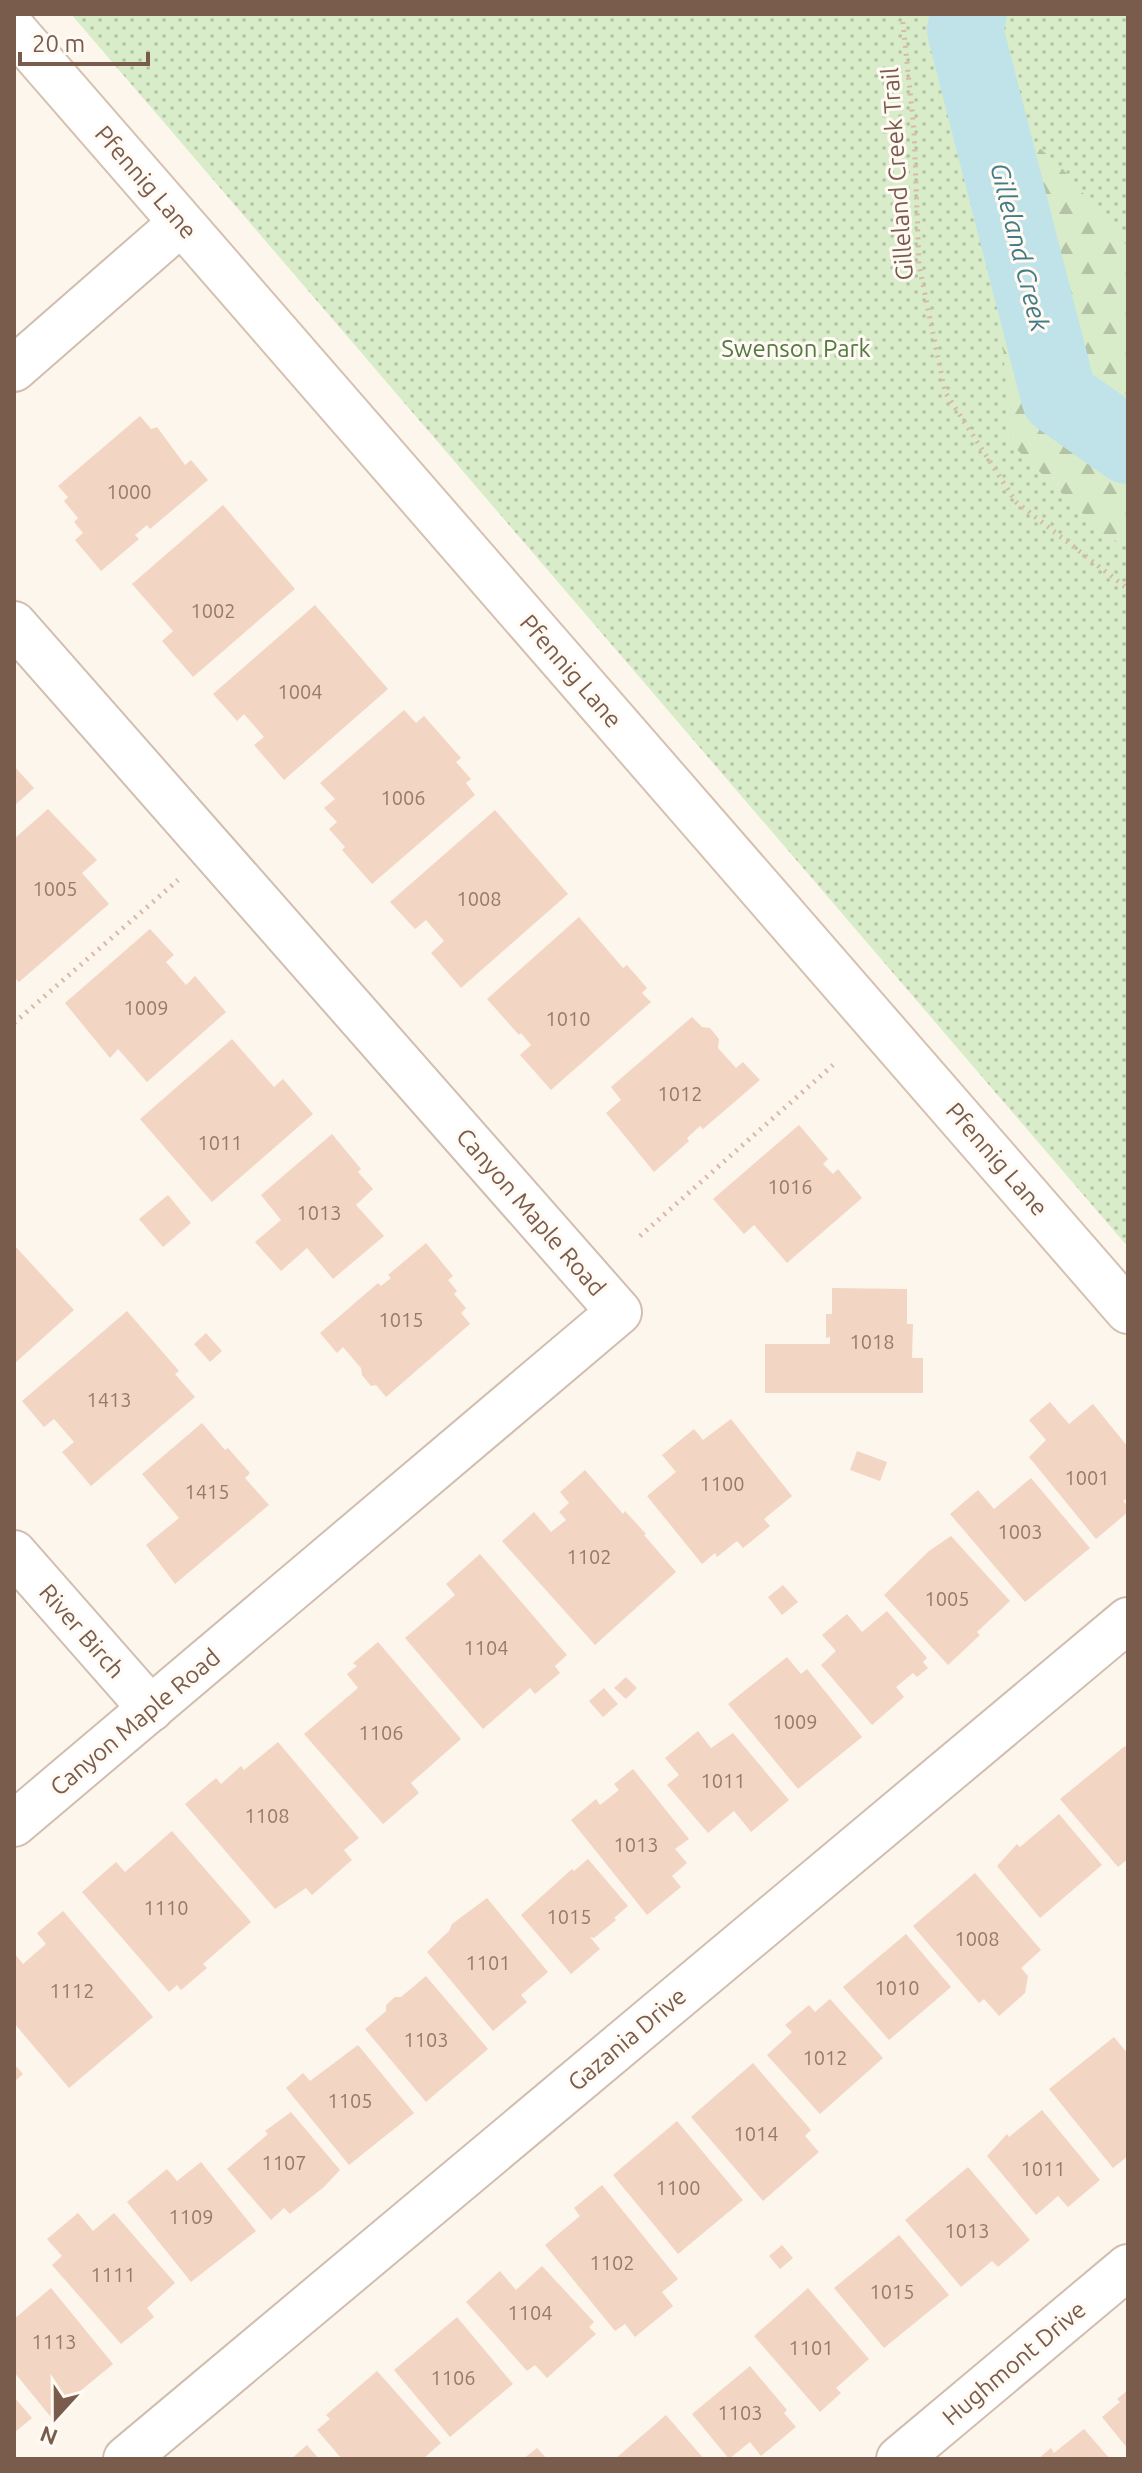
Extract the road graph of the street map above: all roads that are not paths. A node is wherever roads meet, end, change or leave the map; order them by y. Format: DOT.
graph roads {
  1 [pos="14,30"];
  2 [pos="181,223"];
  3 [pos="14,369"];
  4 [pos="14,624"];
  5 [pos="1128,1311"];
  6 [pos="14,1553"];
  7 [pos="1128,1620"];
  8 [pos="151,1709"];
  9 [pos="14,1824"];
  10 [pos="1128,2267"];
  11 [pos="126,2459"];
  12 [pos="899,2459"];
  1 -- 2 [label="street, Pfennig Lane"];
  2 -- 3 [label="street"];
  2 -- 5 [label="street, Pfennig Lane"];
  4 -- 8 [label="street, Canyon Maple Road"];
  6 -- 8 [label="street, River Birch"];
  7 -- 11 [label="street, Gazania Drive"];
  8 -- 9 [label="street, Canyon Maple Road"];
  10 -- 12 [label="street, Hughmont Drive"];
}
